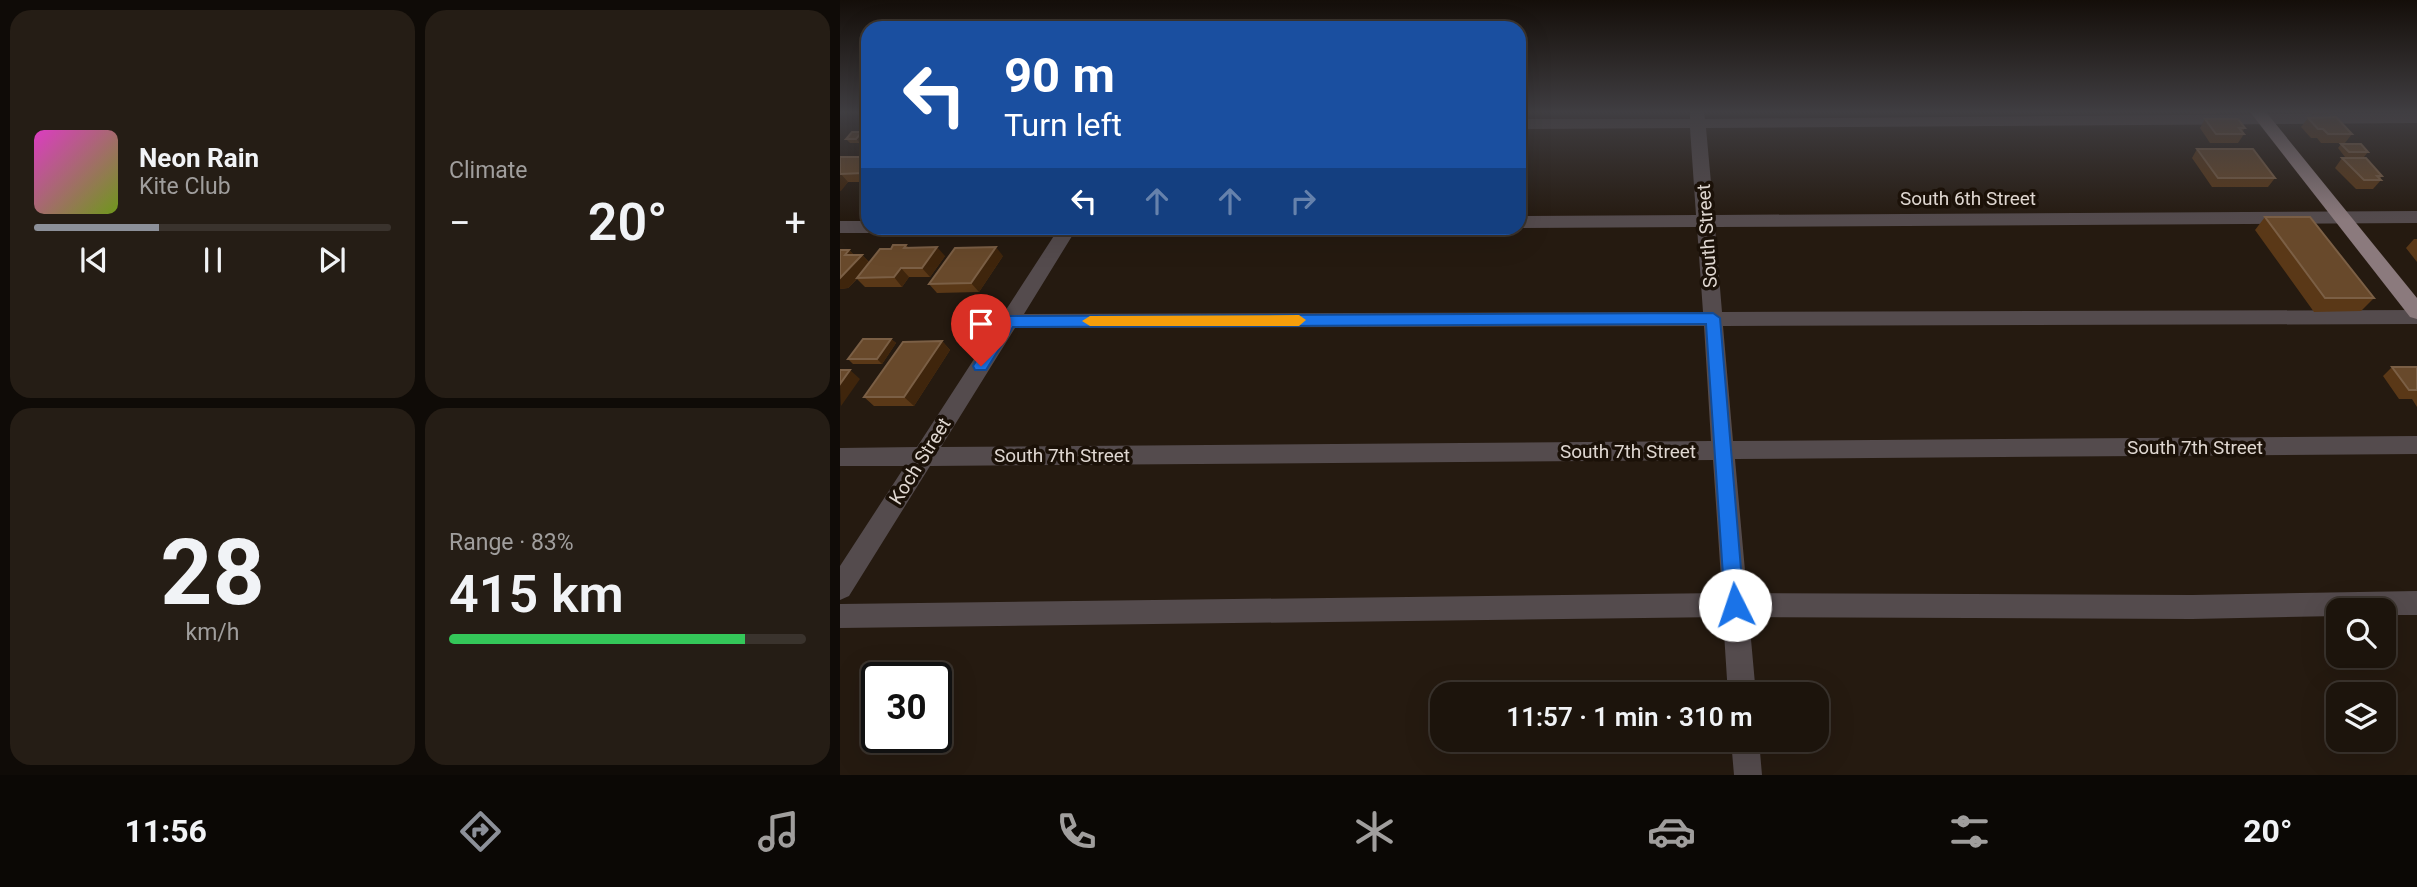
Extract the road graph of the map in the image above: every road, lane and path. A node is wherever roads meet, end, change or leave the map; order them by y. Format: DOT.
graph roads {
  1 [pos="1700,148"];
  2 [pos="2287,148"];
  3 [pos="2417,217"];
  4 [pos="2342,218"];
  5 [pos="1706,220"];
  6 [pos="1526,222"];
  7 [pos="840,227"];
  8 [pos="861,227"];
  9 [pos="1064,235"];
  10 [pos="2417,315"];
  11 [pos="1713,318"];
  12 [pos="1009,321"];
  13 [pos="2417,445"];
  14 [pos="1722,450"];
  15 [pos="923,456"];
  16 [pos="840,457"];
  17 [pos="840,588"];
  18 [pos="2417,603"];
  19 [pos="1735,605"];
  20 [pos="840,617"];
  21 [pos="1741,682"];
  22 [pos="1746,752"];
  23 [pos="1748,775"];
  1 -- 5 [label="street, South Street"];
  2 -- 4 [label="main road"];
  3 -- 4 [label="street, South 6th Street"];
  4 -- 5 [label="street, South 6th Street"];
  4 -- 10 [label="main road"];
  5 -- 6 [label="street, South 6th Street"];
  5 -- 11 [label="street, South Street"];
  7 -- 8 [label="street"];
  9 -- 12 [label="street, Koch Street"];
  10 -- 11 [label="street"];
  11 -- 12 [label="street"];
  11 -- 14 [label="street, South Street"];
  12 -- 15 [label="street, Koch Street"];
  13 -- 14 [label="street, South 7th Street"];
  14 -- 15 [label="street, South 7th Street"];
  14 -- 19 [label="street, South Street"];
  15 -- 16 [label="street, South 7th Street"];
  15 -- 17 [label="street, Koch Street"];
  18 -- 19 [label="street"];
  19 -- 20 [label="street"];
  19 -- 21 [label="street, South Street"];
  22 -- 23 [label="street"];
}
